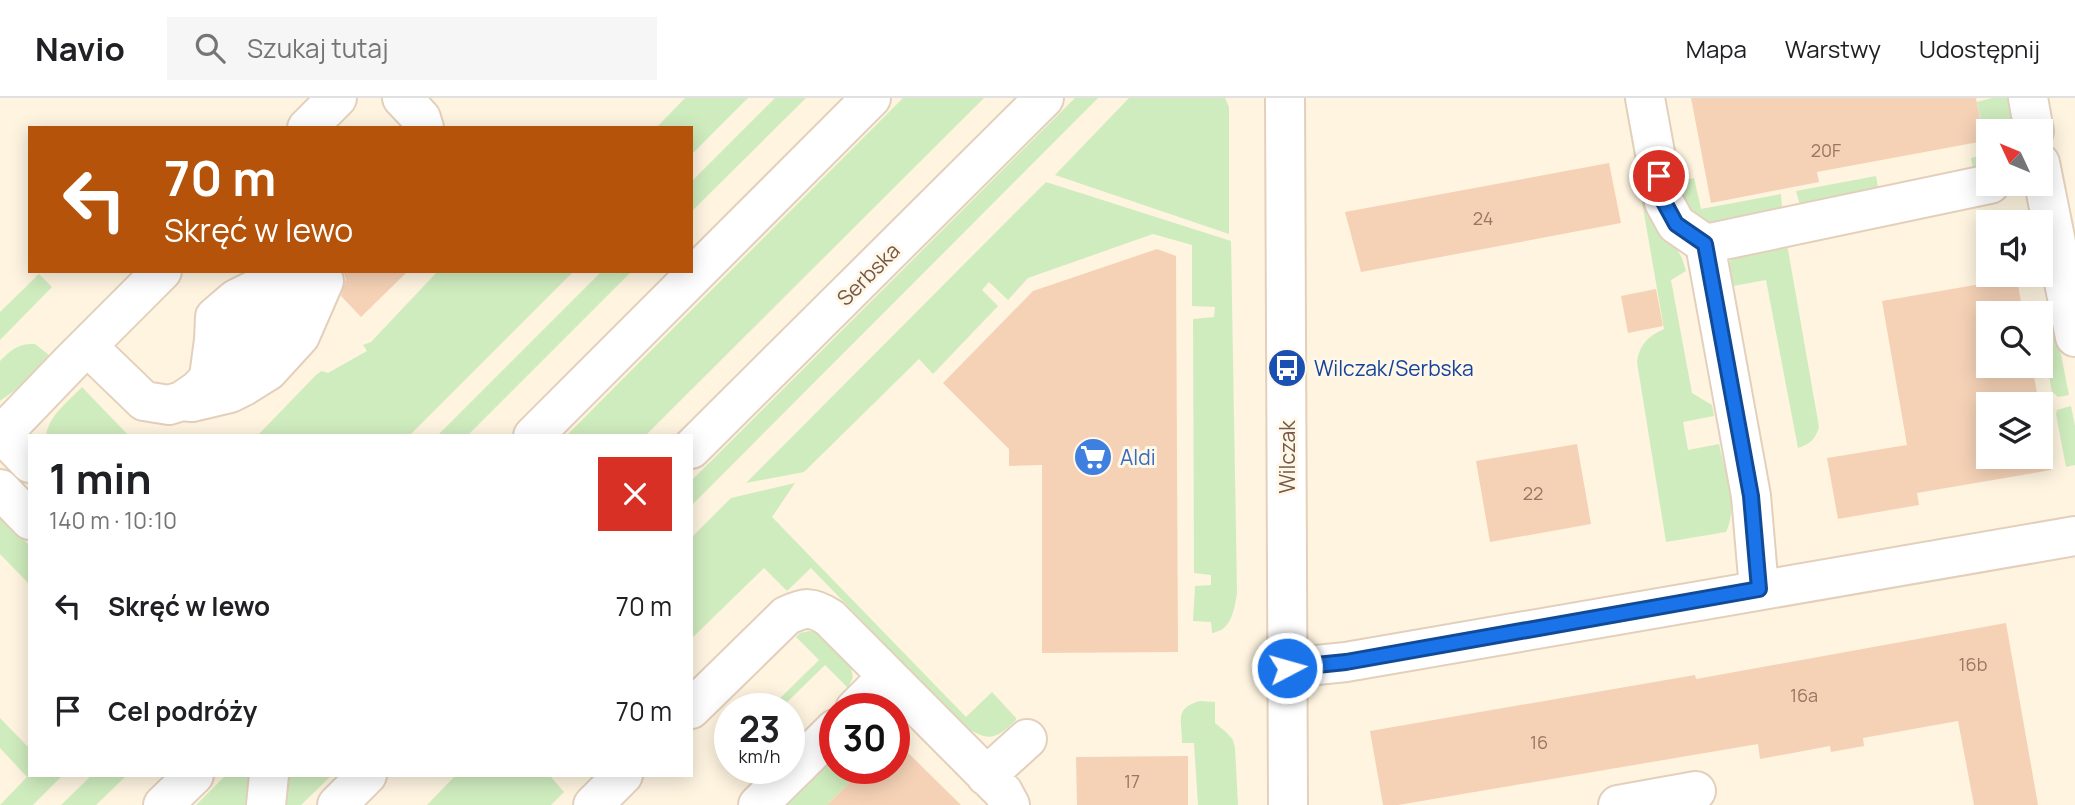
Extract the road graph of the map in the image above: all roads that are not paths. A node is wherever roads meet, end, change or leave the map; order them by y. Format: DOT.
graph roads {
  1 [pos="337,98"];
  2 [pos="402,98"];
  3 [pos="871,98"];
  4 [pos="1044,98"];
  5 [pos="1645,98"];
  6 [pos="2028,98"];
  7 [pos="1283,102"];
  8 [pos="2032,119"];
  9 [pos="309,126"];
  10 [pos="423,126"];
  11 [pos="1976,187"];
  12 [pos="2048,196"];
  13 [pos="1705,244"];
  14 [pos="160,273"];
  15 [pos="329,276"];
  16 [pos="2069,277"];
  17 [pos="2075,337"];
  18 [pos="87,346"];
  19 [pos="535,434"];
  20 [pos="1,435"];
  21 [pos="693,447"];
  22 [pos="28,461"];
  23 [pos="0,489"];
  24 [pos="28,518"];
  25 [pos="2075,536"];
  26 [pos="1759,589"];
  27 [pos="1287,668"];
  28 [pos="887,677"];
  29 [pos="871,693"];
  30 [pos="693,707"];
  31 [pos="1027,738"];
  32 [pos="819,745"];
  33 [pos="986,776"];
  34 [pos="192,777"];
  35 [pos="269,777"];
  36 [pos="365,777"];
  37 [pos="622,777"];
  38 [pos="1696,791"];
  39 [pos="163,805"];
  40 [pos="266,805"];
  41 [pos="337,805"];
  42 [pos="593,805"];
  43 [pos="758,805"];
  44 [pos="1010,805"];
  45 [pos="1288,805"];
  46 [pos="1618,805"];
  1 -- 9 [label="street"];
  2 -- 10 [label="street"];
  3 -- 19 [label="street"];
  4 -- 21 [label="street, Serbska"];
  5 -- 13 [label="street"];
  6 -- 8 [label="street"];
  7 -- 27 [label="street, Wilczak"];
  11 -- 13 [label="street"];
  12 -- 16 [label="street"];
  13 -- 26 [label="street"];
  14 -- 18 [label="street"];
  15 -- 18 [label="street"];
  16 -- 17 [label="street"];
  18 -- 20 [label="street"];
  20 -- 22 [label="street"];
  23 -- 24 [label="street"];
  25 -- 26 [label="street"];
  26 -- 27 [label="street"];
  27 -- 45 [label="street, Wilczak"];
  28 -- 29 [label="street"];
  28 -- 30 [label="street"];
  28 -- 33 [label="street"];
  31 -- 33 [label="street"];
  32 -- 43 [label="street"];
  33 -- 44 [label="street"];
  34 -- 39 [label="street"];
  35 -- 40 [label="street"];
  36 -- 41 [label="street"];
  37 -- 42 [label="street"];
  38 -- 46 [label="street"];
}
